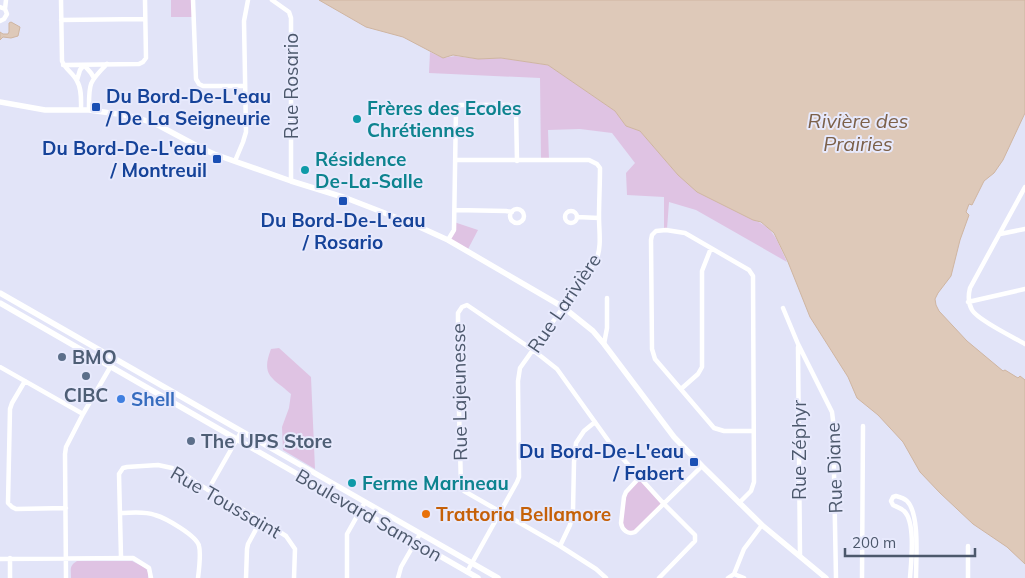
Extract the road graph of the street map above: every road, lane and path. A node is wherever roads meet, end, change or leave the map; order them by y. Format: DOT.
graph roads {
  1 [pos="6,0"];
  2 [pos="61,0"];
  3 [pos="145,0"];
  4 [pos="194,0"];
  5 [pos="248,0"];
  6 [pos="272,0"];
  7 [pos="2,8"];
  8 [pos="145,19"];
  9 [pos="61,20"];
  10 [pos="0,21"];
  11 [pos="107,64"];
  12 [pos="63,65"];
  13 [pos="84,65"];
  14 [pos="94,78"];
  15 [pos="77,80"];
  16 [pos="245,86"];
  17 [pos="0,102"];
  18 [pos="82,110"];
  19 [pos="89,110"];
  20 [pos="455,160"];
  21 [pos="235,161"];
  22 [pos="517,161"];
  23 [pos="291,181"];
  24 [pos="1025,187"];
  25 [pos="455,210"];
  26 [pos="512,212"];
  27 [pos="577,217"];
  28 [pos="599,218"];
  29 [pos="1025,228"];
  30 [pos="1000,234"];
  31 [pos="448,240"];
  32 [pos="711,248"];
  33 [pos="1025,289"];
  34 [pos="0,293"];
  35 [pos="607,298"];
  36 [pos="968,302"];
  37 [pos="0,303"];
  38 [pos="563,307"];
  39 [pos="782,308"];
  40 [pos="604,344"];
  41 [pos="798,344"];
  42 [pos="1025,344"];
  43 [pos="533,350"];
  44 [pos="116,359"];
  45 [pos="0,367"];
  46 [pos="111,367"];
  47 [pos="25,381"];
  48 [pos="681,389"];
  49 [pos="84,414"];
  50 [pos="595,422"];
  51 [pos="863,426"];
  52 [pos="753,431"];
  53 [pos="241,432"];
  54 [pos="237,440"];
  55 [pos="702,466"];
  56 [pos="640,478"];
  57 [pos="208,490"];
  58 [pos="364,502"];
  59 [pos="663,503"];
  60 [pos="739,503"];
  61 [pos="66,508"];
  62 [pos="360,510"];
  63 [pos="501,512"];
  64 [pos="120,513"];
  65 [pos="261,520"];
  66 [pos="762,525"];
  67 [pos="420,534"];
  68 [pos="415,542"];
  69 [pos="560,546"];
  70 [pos="968,546"];
  71 [pos="800,556"];
  72 [pos="121,557"];
  73 [pos="10,558"];
  74 [pos="66,558"];
  75 [pos="0,559"];
  76 [pos="472,564"];
  77 [pos="467,572"];
  78 [pos="734,574"];
  79 [pos="10,578"];
  80 [pos="66,578"];
  81 [pos="151,578"];
  82 [pos="198,578"];
  83 [pos="246,578"];
  84 [pos="294,578"];
  85 [pos="347,578"];
  86 [pos="398,578"];
  87 [pos="478,578"];
  88 [pos="498,578"];
  89 [pos="606,578"];
  90 [pos="659,578"];
  91 [pos="728,578"];
  92 [pos="744,578"];
  93 [pos="826,578"];
  94 [pos="836,578"];
  95 [pos="862,578"];
  96 [pos="910,578"];
  97 [pos="916,578"];
  98 [pos="968,578"];
  1 -- 7 [label="street"];
  2 -- 9 [label="street"];
  3 -- 8 [label="street"];
  4 -- 16 [label="street"];
  5 -- 16 [label="street"];
  6 -- 23 [label="street, Rue Rosario"];
  7 -- 10 [label="street"];
  8 -- 9 [label="street"];
  8 -- 11 [label="street"];
  9 -- 12 [label="street"];
  11 -- 13 [label="street"];
  11 -- 14 [label="street"];
  12 -- 13 [label="street"];
  12 -- 15 [label="street"];
  13 -- 14 [label="street"];
  13 -- 15 [label="street"];
  14 -- 19 [label="street"];
  15 -- 18 [label="street"];
  16 -- 21 [label="street"];
  17 -- 18 [label="street"];
  18 -- 19 [label="street"];
  19 -- 21 [label="street"];
  20 -- 22 [label="street, Rue Larivière"];
  20 -- 22 [label="street"];
  20 -- 25 [label="street"];
  21 -- 23 [label="street"];
  22 -- 28 [label="street, Rue Larivière"];
  23 -- 31 [label="street"];
  24 -- 30 [label="street"];
  25 -- 26 [label="street"];
  25 -- 31 [label="street"];
  27 -- 28 [label="street"];
  28 -- 38 [label="street, Rue Larivière"];
  29 -- 30 [label="street"];
  30 -- 36 [label="street"];
  31 -- 38 [label="street"];
  32 -- 48 [label="street"];
  32 -- 48 [label="street"];
  32 -- 52 [label="street"];
  33 -- 36 [label="street"];
  34 -- 44 [label="street, Boulevard Samson"];
  35 -- 40 [label="street"];
  36 -- 42 [label="street"];
  37 -- 46 [label="street, Boulevard Samson"];
  38 -- 40 [label="street"];
  38 -- 43 [label="street, Rue Larivière"];
  39 -- 41 [label="street, Rue Diane"];
  40 -- 55 [label="street"];
  41 -- 71 [label="street, Rue Zéphyr"];
  41 -- 94 [label="street, Rue Diane"];
  43 -- 50 [label="street, Rue Lajeunesse"];
  43 -- 63 [label="street, Rue Larivière"];
  43 -- 63 [label="street, Rue Lajeunesse"];
  44 -- 46 [label="street"];
  44 -- 53 [label="street, Boulevard Samson"];
  45 -- 47 [label="street"];
  46 -- 49 [label="street"];
  46 -- 54 [label="street, Boulevard Samson"];
  47 -- 49 [label="street"];
  47 -- 61 [label="street"];
  48 -- 52 [label="street"];
  49 -- 61 [label="street"];
  50 -- 56 [label="street, Rue Lajeunesse"];
  50 -- 69 [label="street"];
  51 -- 95 [label="street"];
  52 -- 60 [label="street"];
  53 -- 54 [label="street"];
  53 -- 58 [label="street, Boulevard Samson"];
  54 -- 57 [label="street"];
  54 -- 62 [label="street, Boulevard Samson"];
  55 -- 59 [label="street"];
  55 -- 60 [label="street"];
  56 -- 59 [label="street, Rue Lajeunesse"];
  56 -- 59 [label="street"];
  57 -- 64 [label="street, Rue Toussaint"];
  57 -- 65 [label="street, Rue Toussaint"];
  58 -- 62 [label="street"];
  58 -- 67 [label="street, Boulevard Samson"];
  59 -- 90 [label="street, Rue Lajeunesse"];
  60 -- 66 [label="street"];
  61 -- 74 [label="street"];
  62 -- 68 [label="street, Boulevard Samson"];
  62 -- 85 [label="street"];
  63 -- 69 [label="street, Rue Lajeunesse"];
  63 -- 76 [label="street, Rue Larivière"];
  64 -- 72 [label="street, Rue Toussaint"];
  64 -- 82 [label="street"];
  65 -- 83 [label="street"];
  65 -- 84 [label="street, Rue Toussaint"];
  66 -- 71 [label="street"];
  66 -- 78 [label="street"];
  67 -- 68 [label="street"];
  67 -- 76 [label="street, Boulevard Samson"];
  68 -- 77 [label="street, Boulevard Samson"];
  68 -- 86 [label="street"];
  69 -- 89 [label="street, Rue Lajeunesse"];
  70 -- 98 [label="street"];
  71 -- 93 [label="street"];
  72 -- 74 [label="street"];
  72 -- 81 [label="street"];
  73 -- 74 [label="street"];
  73 -- 75 [label="street"];
  73 -- 79 [label="street"];
  74 -- 80 [label="street"];
  76 -- 77 [label="street, Rue Larivière"];
  76 -- 88 [label="street, Boulevard Samson"];
  77 -- 87 [label="street, Boulevard Samson"];
  78 -- 91 [label="street"];
  78 -- 92 [label="street"];
  96 -- 97 [label="street"];
  96 -- 97 [label="street"];
}
